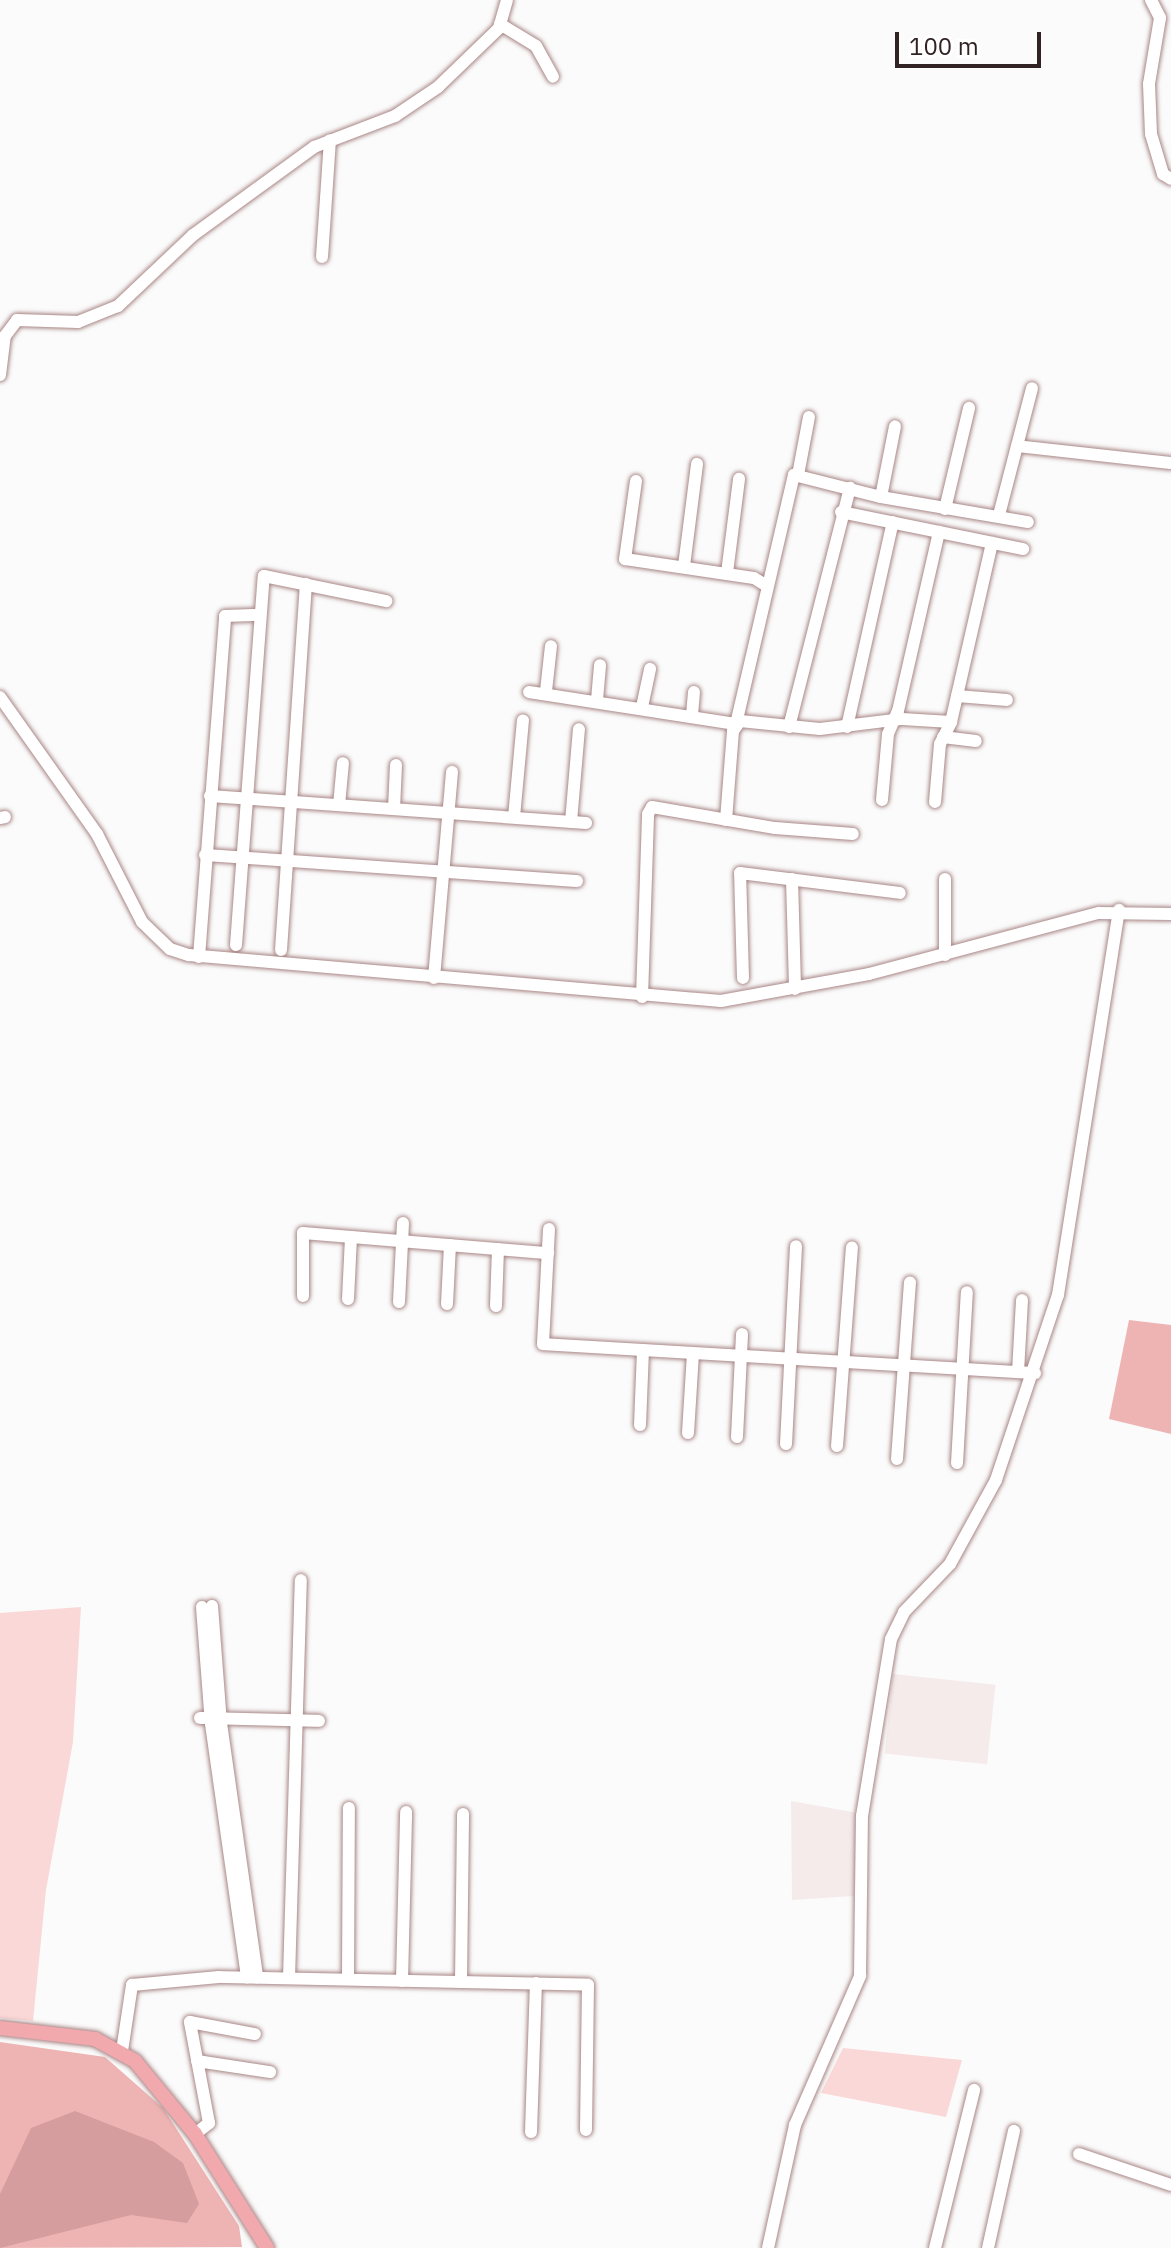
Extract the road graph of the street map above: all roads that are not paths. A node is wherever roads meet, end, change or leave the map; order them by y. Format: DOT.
graph roads {
  1 [pos="507,0"];
  2 [pos="1151,0"];
  3 [pos="500,24"];
  4 [pos="553,77"];
  5 [pos="330,140"];
  6 [pos="1171,179"];
  7 [pos="322,257"];
  8 [pos="0,375"];
  9 [pos="1032,388"];
  10 [pos="969,408"];
  11 [pos="809,417"];
  12 [pos="895,426"];
  13 [pos="1017,446"];
  14 [pos="1171,463"];
  15 [pos="697,464"];
  16 [pos="798,475"];
  17 [pos="739,479"];
  18 [pos="636,481"];
  19 [pos="850,488"];
  20 [pos="881,497"];
  21 [pos="945,509"];
  22 [pos="841,512"];
  23 [pos="999,515"];
  24 [pos="893,522"];
  25 [pos="1028,522"];
  26 [pos="939,532"];
  27 [pos="992,543"];
  28 [pos="1023,549"];
  29 [pos="684,566"];
  30 [pos="727,573"];
  31 [pos="306,584"];
  32 [pos="767,586"];
  33 [pos="386,601"];
  34 [pos="260,615"];
  35 [pos="551,646"];
  36 [pos="600,665"];
  37 [pos="650,669"];
  38 [pos="546,691"];
  39 [pos="529,692"];
  40 [pos="694,692"];
  41 [pos="957,696"];
  42 [pos="0,697"];
  43 [pos="597,700"];
  44 [pos="1007,700"];
  45 [pos="642,707"];
  46 [pos="692,715"];
  47 [pos="523,720"];
  48 [pos="893,722"];
  49 [pos="951,722"];
  50 [pos="736,724"];
  51 [pos="789,727"];
  52 [pos="847,727"];
  53 [pos="579,729"];
  54 [pos="943,737"];
  55 [pos="976,741"];
  56 [pos="343,763"];
  57 [pos="396,765"];
  58 [pos="452,772"];
  59 [pos="210,796"];
  60 [pos="247,799"];
  61 [pos="882,800"];
  62 [pos="291,802"];
  63 [pos="935,802"];
  64 [pos="339,805"];
  65 [pos="394,809"];
  66 [pos="448,813"];
  67 [pos="514,817"];
  68 [pos="726,820"];
  69 [pos="571,822"];
  70 [pos="586,823"];
  71 [pos="853,834"];
  72 [pos="205,855"];
  73 [pos="242,858"];
  74 [pos="287,861"];
  75 [pos="443,872"];
  76 [pos="792,879"];
  77 [pos="945,879"];
  78 [pos="577,881"];
  79 [pos="900,893"];
  80 [pos="1119,910"];
  81 [pos="1171,914"];
  82 [pos="236,945"];
  83 [pos="281,950"];
  84 [pos="945,955"];
  85 [pos="199,957"];
  86 [pos="434,978"];
  87 [pos="743,978"];
  88 [pos="795,989"];
  89 [pos="642,997"];
  90 [pos="403,1223"];
  91 [pos="549,1229"];
  92 [pos="351,1237"];
  93 [pos="402,1242"];
  94 [pos="450,1245"];
  95 [pos="796,1246"];
  96 [pos="852,1248"];
  97 [pos="498,1249"];
  98 [pos="548,1253"];
  99 [pos="910,1282"];
  100 [pos="967,1292"];
  101 [pos="303,1296"];
  102 [pos="348,1299"];
  103 [pos="1022,1300"];
  104 [pos="399,1302"];
  105 [pos="447,1304"];
  106 [pos="496,1306"];
  107 [pos="742,1334"];
  108 [pos="643,1350"];
  109 [pos="693,1353"];
  110 [pos="740,1356"];
  111 [pos="790,1359"];
  112 [pos="844,1362"];
  113 [pos="904,1365"];
  114 [pos="962,1369"];
  115 [pos="1018,1372"];
  116 [pos="1035,1373"];
  117 [pos="640,1425"];
  118 [pos="688,1433"];
  119 [pos="737,1437"];
  120 [pos="786,1444"];
  121 [pos="837,1446"];
  122 [pos="897,1459"];
  123 [pos="957,1463"];
  124 [pos="301,1580"];
  125 [pos="207,1607"];
  126 [pos="210,1718"];
  127 [pos="297,1720"];
  128 [pos="319,1721"];
  129 [pos="349,1808"];
  130 [pos="406,1812"];
  131 [pos="463,1814"];
  132 [pos="252,1977"];
  133 [pos="289,1978"];
  134 [pos="348,1979"];
  135 [pos="402,1981"];
  136 [pos="461,1982"];
  137 [pos="536,1983"];
  138 [pos="0,2028"];
  139 [pos="255,2034"];
  140 [pos="122,2051"];
  141 [pos="197,2061"];
  142 [pos="270,2072"];
  143 [pos="974,2090"];
  144 [pos="586,2130"];
  145 [pos="1014,2131"];
  146 [pos="531,2132"];
  147 [pos="195,2134"];
  148 [pos="1079,2154"];
  149 [pos="1171,2185"];
  150 [pos="264,2247"];
  151 [pos="768,2248"];
  152 [pos="935,2248"];
  153 [pos="988,2248"];
  1 -- 3 [label="street"];
  2 -- 6 [label="street"];
  3 -- 4 [label="street"];
  3 -- 5 [label="street"];
  5 -- 7 [label="street"];
  5 -- 8 [label="street"];
  9 -- 13 [label="street"];
  10 -- 21 [label="street"];
  11 -- 16 [label="street"];
  12 -- 20 [label="street"];
  13 -- 14 [label="street"];
  13 -- 23 [label="street"];
  15 -- 29 [label="street"];
  16 -- 19 [label="street"];
  16 -- 32 [label="street"];
  17 -- 30 [label="street"];
  18 -- 29 [label="street"];
  19 -- 20 [label="street"];
  19 -- 22 [label="street"];
  20 -- 21 [label="street"];
  21 -- 23 [label="street"];
  22 -- 24 [label="street"];
  22 -- 51 [label="street"];
  23 -- 25 [label="street"];
  24 -- 26 [label="street"];
  24 -- 52 [label="street"];
  26 -- 27 [label="street"];
  26 -- 48 [label="street"];
  27 -- 28 [label="street"];
  27 -- 41 [label="street"];
  29 -- 30 [label="street"];
  30 -- 32 [label="street"];
  31 -- 33 [label="street"];
  31 -- 34 [label="street"];
  31 -- 62 [label="street"];
  32 -- 50 [label="street"];
  34 -- 59 [label="street"];
  34 -- 60 [label="street"];
  35 -- 38 [label="street"];
  36 -- 43 [label="street"];
  37 -- 45 [label="street"];
  38 -- 39 [label="street"];
  38 -- 43 [label="street"];
  40 -- 46 [label="street"];
  41 -- 44 [label="street"];
  41 -- 49 [label="street"];
  42 -- 85 [label="street"];
  43 -- 45 [label="street"];
  45 -- 46 [label="street"];
  46 -- 50 [label="street"];
  47 -- 67 [label="street"];
  48 -- 49 [label="street"];
  48 -- 52 [label="street"];
  48 -- 61 [label="street"];
  49 -- 54 [label="street"];
  50 -- 51 [label="street"];
  50 -- 68 [label="street"];
  51 -- 52 [label="street"];
  53 -- 69 [label="street"];
  54 -- 55 [label="street"];
  54 -- 63 [label="street"];
  56 -- 64 [label="street"];
  57 -- 65 [label="street"];
  58 -- 66 [label="street"];
  59 -- 60 [label="street"];
  59 -- 72 [label="street"];
  60 -- 62 [label="street"];
  60 -- 73 [label="street"];
  62 -- 64 [label="street"];
  62 -- 74 [label="street"];
  64 -- 65 [label="street"];
  65 -- 66 [label="street"];
  66 -- 67 [label="street"];
  66 -- 75 [label="street"];
  67 -- 69 [label="street"];
  68 -- 71 [label="street"];
  68 -- 89 [label="street"];
  69 -- 70 [label="street"];
  72 -- 73 [label="street"];
  72 -- 85 [label="street"];
  73 -- 74 [label="street"];
  73 -- 82 [label="street"];
  74 -- 75 [label="street"];
  74 -- 83 [label="street"];
  75 -- 78 [label="street"];
  75 -- 86 [label="street"];
  76 -- 79 [label="street"];
  76 -- 87 [label="street"];
  76 -- 88 [label="street"];
  77 -- 84 [label="street"];
  80 -- 81 [label="street"];
  80 -- 84 [label="street"];
  80 -- 116 [label="street"];
  84 -- 88 [label="street"];
  85 -- 86 [label="street"];
  86 -- 89 [label="street"];
  88 -- 89 [label="street"];
  90 -- 93 [label="street"];
  91 -- 98 [label="street"];
  92 -- 93 [label="street"];
  92 -- 101 [label="street"];
  92 -- 102 [label="street"];
  93 -- 94 [label="street"];
  93 -- 104 [label="street"];
  94 -- 97 [label="street"];
  94 -- 105 [label="street"];
  95 -- 111 [label="street"];
  96 -- 112 [label="street"];
  97 -- 98 [label="street"];
  97 -- 106 [label="street"];
  98 -- 108 [label="street"];
  99 -- 113 [label="street"];
  100 -- 114 [label="street"];
  103 -- 115 [label="street"];
  107 -- 110 [label="street"];
  108 -- 109 [label="street"];
  108 -- 117 [label="street"];
  109 -- 110 [label="street"];
  109 -- 118 [label="street"];
  110 -- 111 [label="street"];
  110 -- 119 [label="street"];
  111 -- 112 [label="street"];
  111 -- 120 [label="street"];
  112 -- 113 [label="street"];
  112 -- 121 [label="street"];
  113 -- 114 [label="street"];
  113 -- 122 [label="street"];
  114 -- 115 [label="street"];
  114 -- 123 [label="street"];
  115 -- 116 [label="street"];
  116 -- 151 [label="street"];
  124 -- 127 [label="street"];
  125 -- 126 [label="street"];
  126 -- 127 [label="street"];
  126 -- 132 [label="street"];
  127 -- 128 [label="street"];
  127 -- 133 [label="street"];
  129 -- 134 [label="street"];
  130 -- 135 [label="street"];
  131 -- 136 [label="street"];
  132 -- 133 [label="street"];
  132 -- 140 [label="street"];
  133 -- 134 [label="street"];
  134 -- 135 [label="street"];
  135 -- 136 [label="street"];
  136 -- 137 [label="street"];
  137 -- 144 [label="street"];
  137 -- 146 [label="street"];
  138 -- 140 [label="main road"];
  139 -- 141 [label="street"];
  140 -- 147 [label="main road"];
  141 -- 142 [label="street"];
  141 -- 147 [label="street"];
  143 -- 152 [label="street"];
  145 -- 153 [label="street"];
  147 -- 150 [label="main road"];
  148 -- 149 [label="street"];
}
